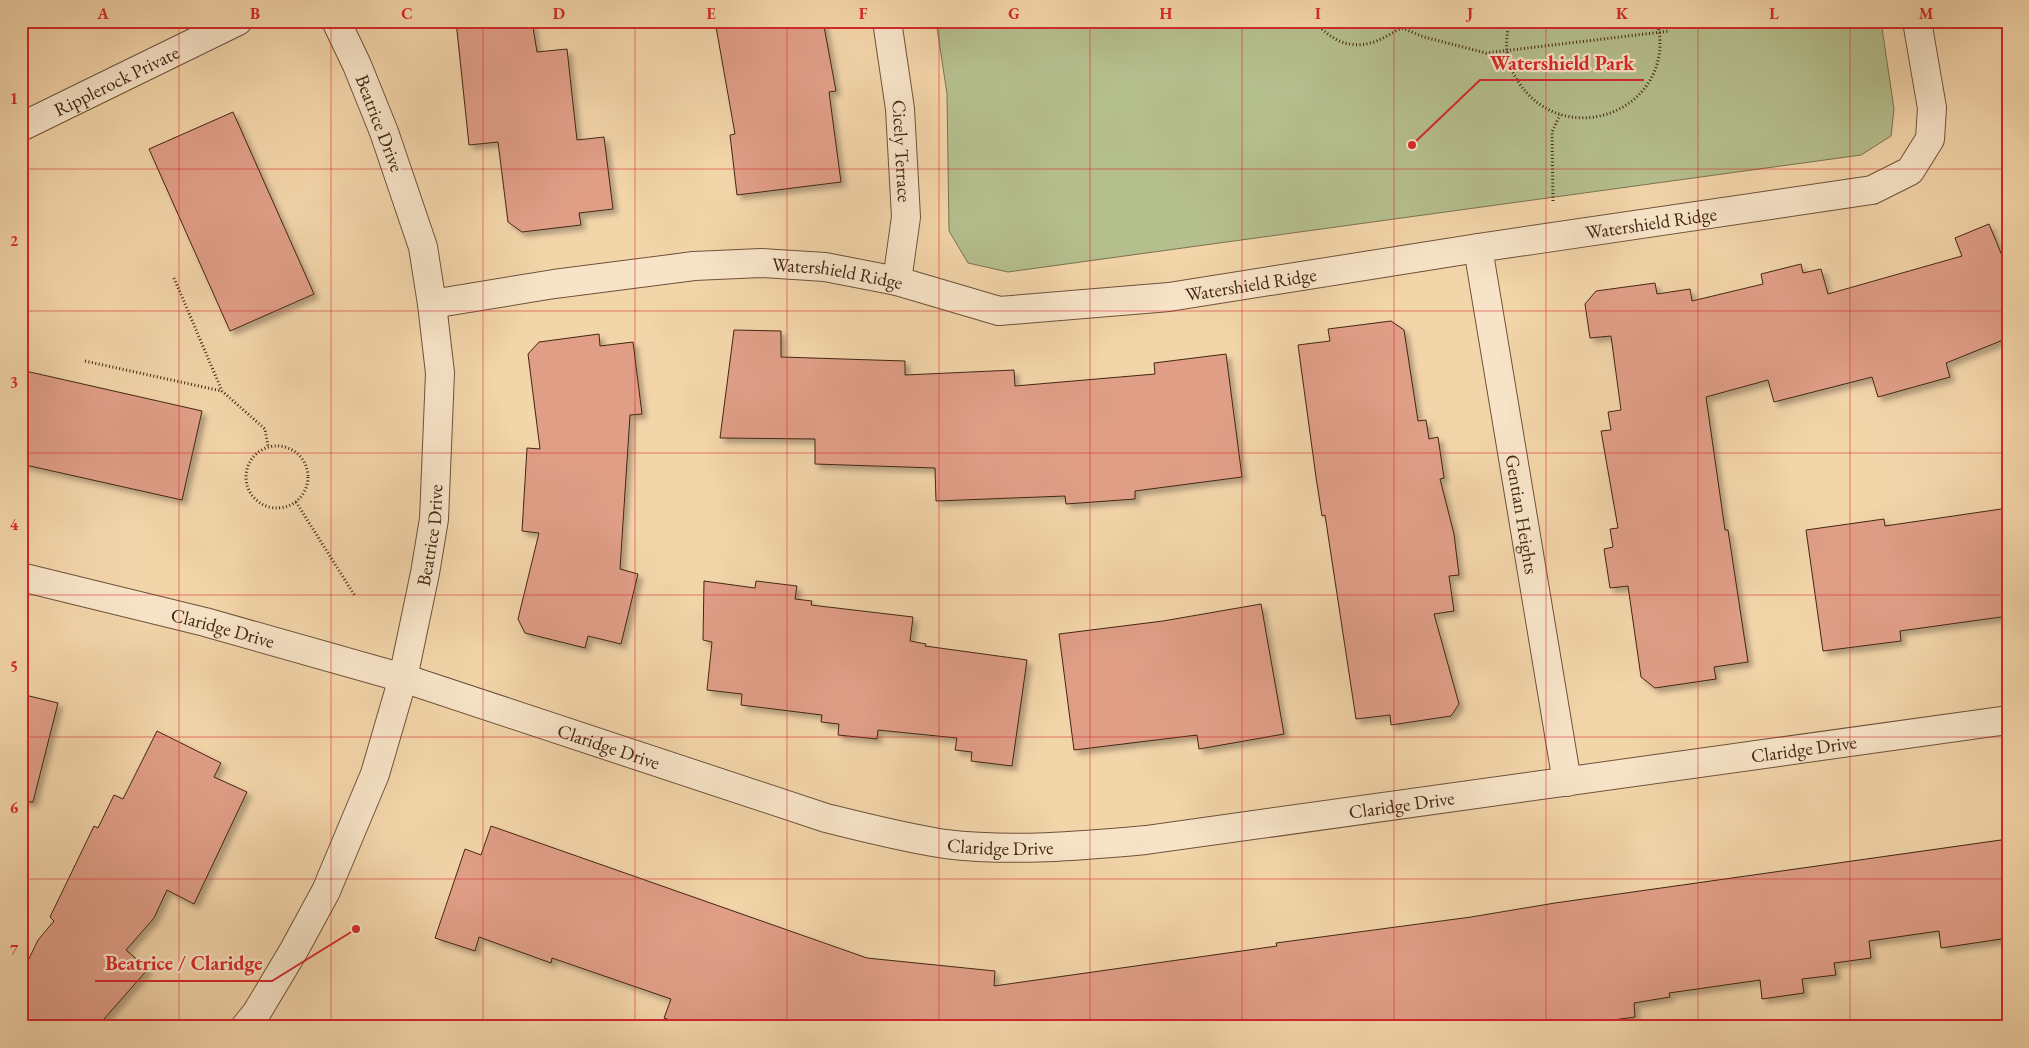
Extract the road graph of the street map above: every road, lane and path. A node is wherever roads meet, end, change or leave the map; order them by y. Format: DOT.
graph roads {
  1 [pos="238,21"];
  2 [pos="336,21"];
  3 [pos="887,21"];
  4 [pos="1315,21"];
  5 [pos="1403,21"];
  6 [pos="1510,21"];
  7 [pos="1657,21"];
  8 [pos="1917,21"];
  9 [pos="1402,28"];
  10 [pos="1670,31"];
  11 [pos="1660,33"];
  12 [pos="1506,52"];
  13 [pos="1560,116"];
  14 [pos="21,127"];
  15 [pos="1553,202"];
  16 [pos="1478,248"];
  17 [pos="174,278"];
  18 [pos="897,281"];
  19 [pos="432,304"];
  20 [pos="86,362"];
  21 [pos="222,391"];
  22 [pos="268,446"];
  23 [pos="296,502"];
  24 [pos="21,577"];
  25 [pos="355,596"];
  26 [pos="404,678"];
  27 [pos="2008,720"];
  28 [pos="1566,782"];
  29 [pos="245,1027"];
  1 -- 14 [label="street, Ripplerock Private"];
  2 -- 19 [label="street, Beatrice Drive"];
  3 -- 18 [label="street, Cicely Terrace"];
  4 -- 9 [label="path"];
  5 -- 9 [label="path"];
  6 -- 12 [label="path"];
  7 -- 11 [label="path"];
  8 -- 16 [label="street, Watershield Ridge"];
  9 -- 12 [label="path"];
  10 -- 11 [label="path"];
  11 -- 12 [label="path"];
  11 -- 13 [label="path"];
  12 -- 13 [label="path"];
  13 -- 15 [label="path"];
  16 -- 18 [label="street, Watershield Ridge"];
  16 -- 28 [label="street, Gentian Heights"];
  17 -- 21 [label="path"];
  18 -- 19 [label="street, Watershield Ridge"];
  19 -- 26 [label="street, Beatrice Drive"];
  20 -- 21 [label="path"];
  21 -- 22 [label="path"];
  22 -- 23 [label="path"];
  22 -- 23 [label="path"];
  23 -- 25 [label="path"];
  24 -- 26 [label="street, Claridge Drive"];
  26 -- 28 [label="street, Claridge Drive"];
  26 -- 29 [label="street, Beatrice Drive"];
  27 -- 28 [label="street, Claridge Drive"];
}
